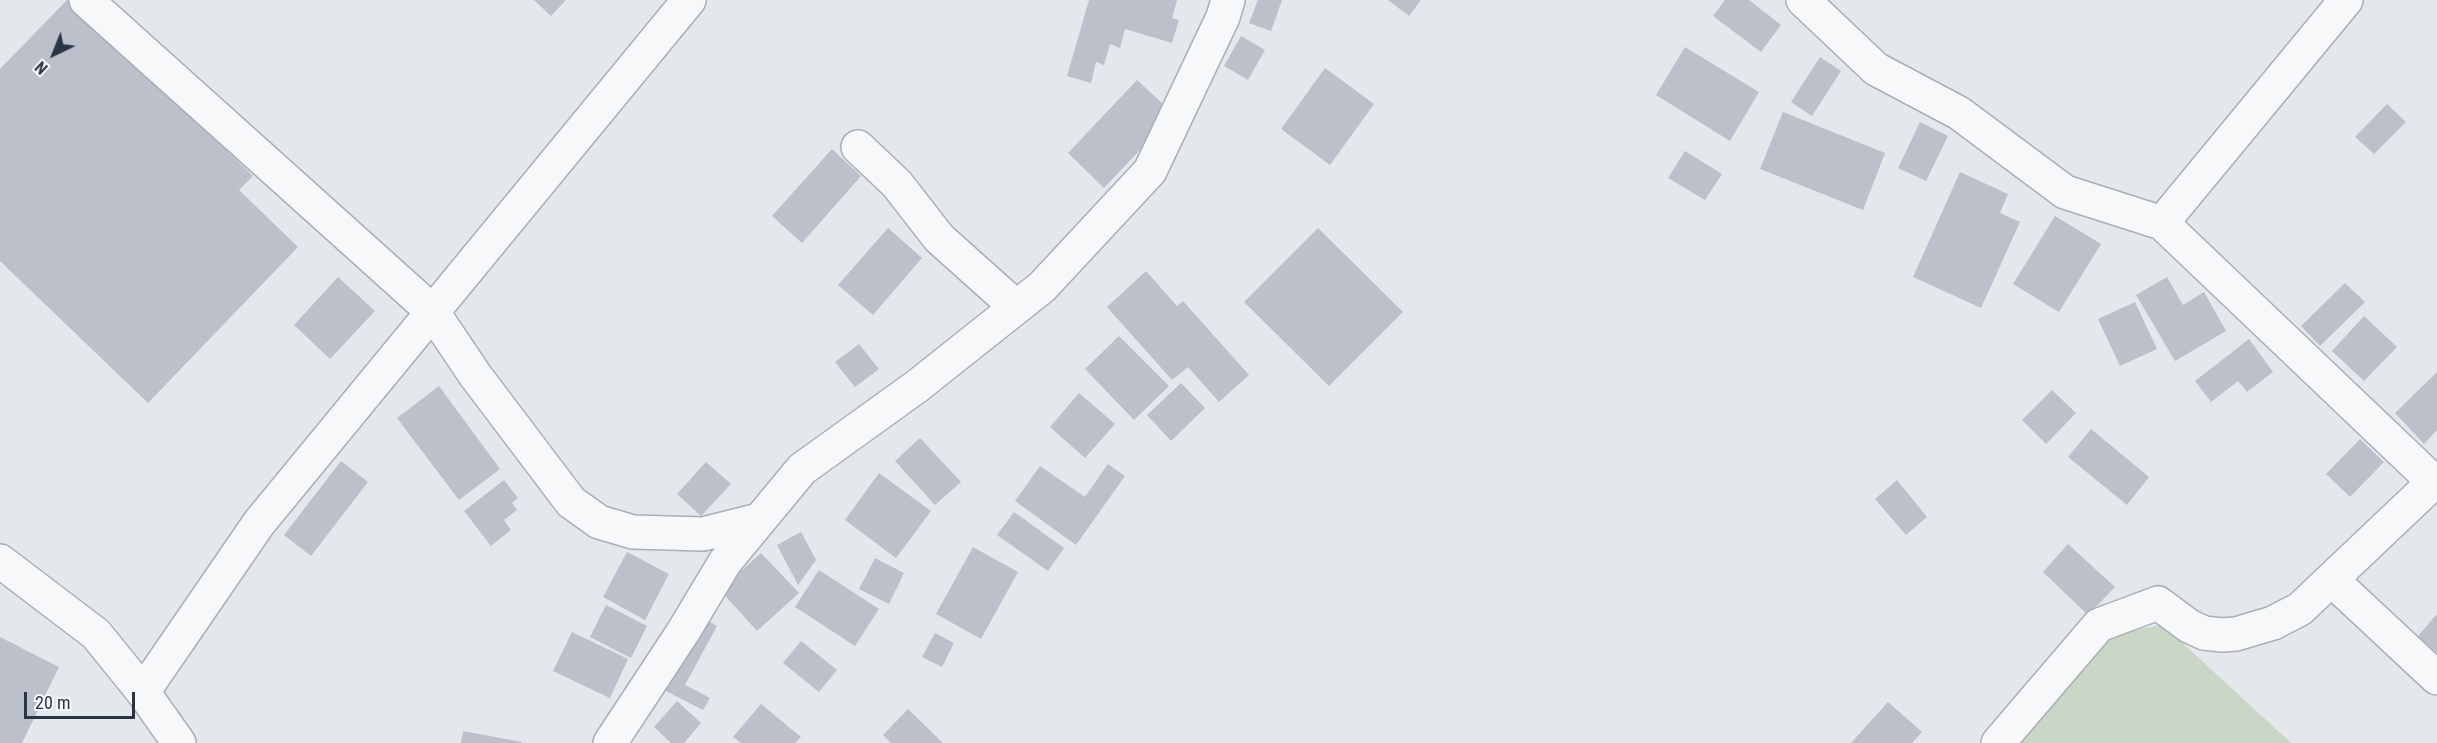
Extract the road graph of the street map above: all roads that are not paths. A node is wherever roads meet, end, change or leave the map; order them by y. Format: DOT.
graph roads {
  1 [pos="86,0"];
  2 [pos="689,0"];
  3 [pos="1228,0"];
  4 [pos="1803,0"];
  5 [pos="2346,0"];
  6 [pos="858,147"];
  7 [pos="2162,223"];
  8 [pos="1016,307"];
  9 [pos="432,311"];
  10 [pos="2436,480"];
  11 [pos="759,520"];
  12 [pos="0,561"];
  13 [pos="2332,580"];
  14 [pos="2437,678"];
  15 [pos="143,692"];
  16 [pos="178,743"];
  17 [pos="610,743"];
  18 [pos="1998,743"];
  1 -- 9 [label="street"];
  2 -- 9 [label="street"];
  3 -- 8 [label="street"];
  4 -- 7 [label="street"];
  5 -- 7 [label="street"];
  6 -- 8 [label="street"];
  7 -- 10 [label="street"];
  8 -- 11 [label="street"];
  9 -- 11 [label="street"];
  9 -- 15 [label="street"];
  10 -- 13 [label="street"];
  11 -- 17 [label="street"];
  12 -- 15 [label="street"];
  13 -- 14 [label="street"];
  13 -- 18 [label="street"];
  15 -- 16 [label="street"];
}
